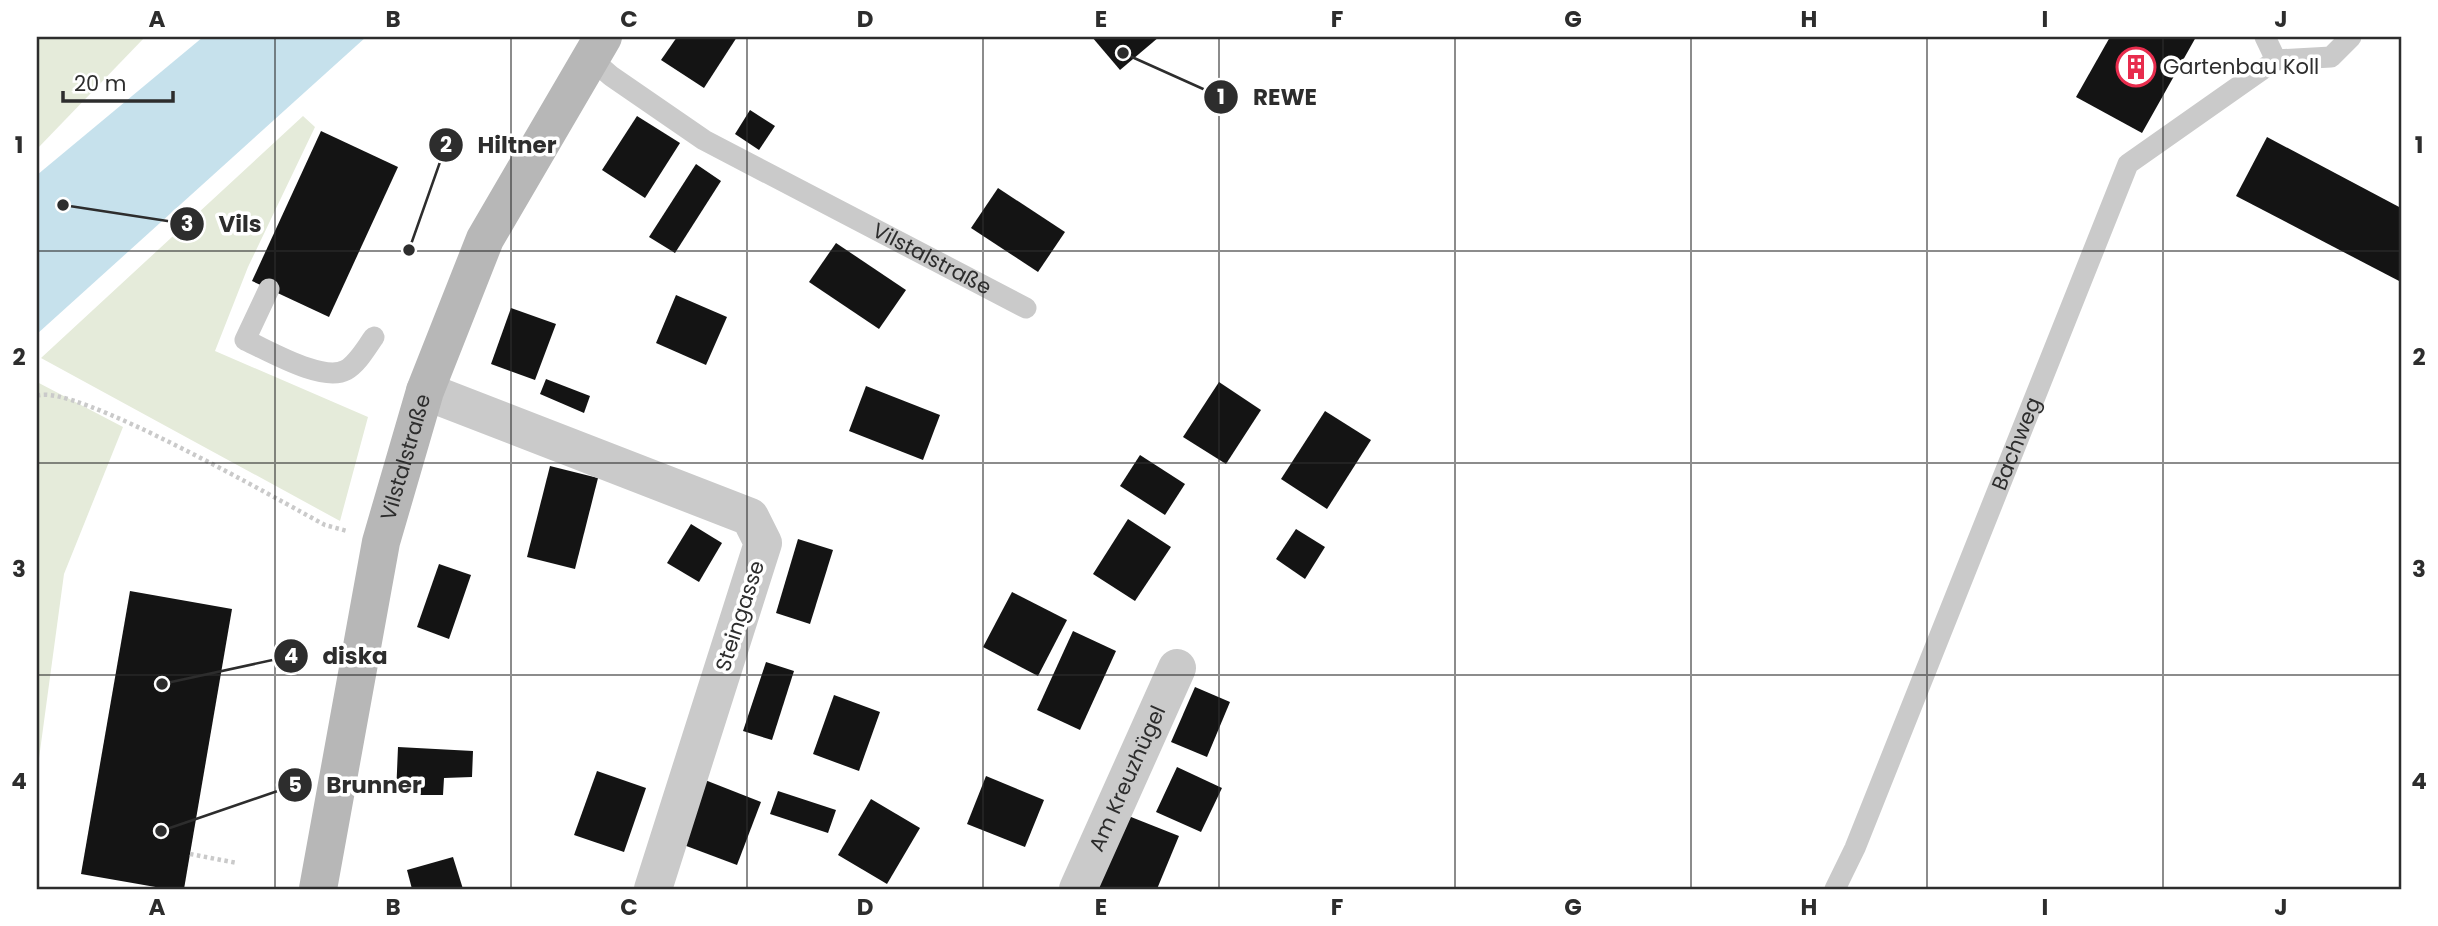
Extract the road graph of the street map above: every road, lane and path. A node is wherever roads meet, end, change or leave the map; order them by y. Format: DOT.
graph roads {
  1 [pos="2265,37"];
  2 [pos="2351,37"];
  3 [pos="596,47"];
  4 [pos="2276,60"];
  5 [pos="269,289"];
  6 [pos="1026,308"];
  7 [pos="374,337"];
  8 [pos="425,391"];
  9 [pos="37,396"];
  10 [pos="381,542"];
  11 [pos="1177,668"];
  12 [pos="190,854"];
  13 [pos="237,863"];
  14 [pos="318,889"];
  15 [pos="653,889"];
  16 [pos="1078,889"];
  17 [pos="1835,889"];
  1 -- 4 [label="lane"];
  2 -- 4 [label="lane"];
  3 -- 6 [label="lane, Vilstalstraße"];
  3 -- 8 [label="main road, Vilstalstraße"];
  4 -- 17 [label="lane, Bachweg"];
  5 -- 7 [label="lane"];
  8 -- 10 [label="main road, Vilstalstraße"];
  8 -- 15 [label="street, Steingasse"];
  9 -- 10 [label="path"];
  10 -- 14 [label="main road, Vilstalstraße"];
  11 -- 16 [label="street, Am Kreuzhügel"];
  12 -- 13 [label="path"];
}
